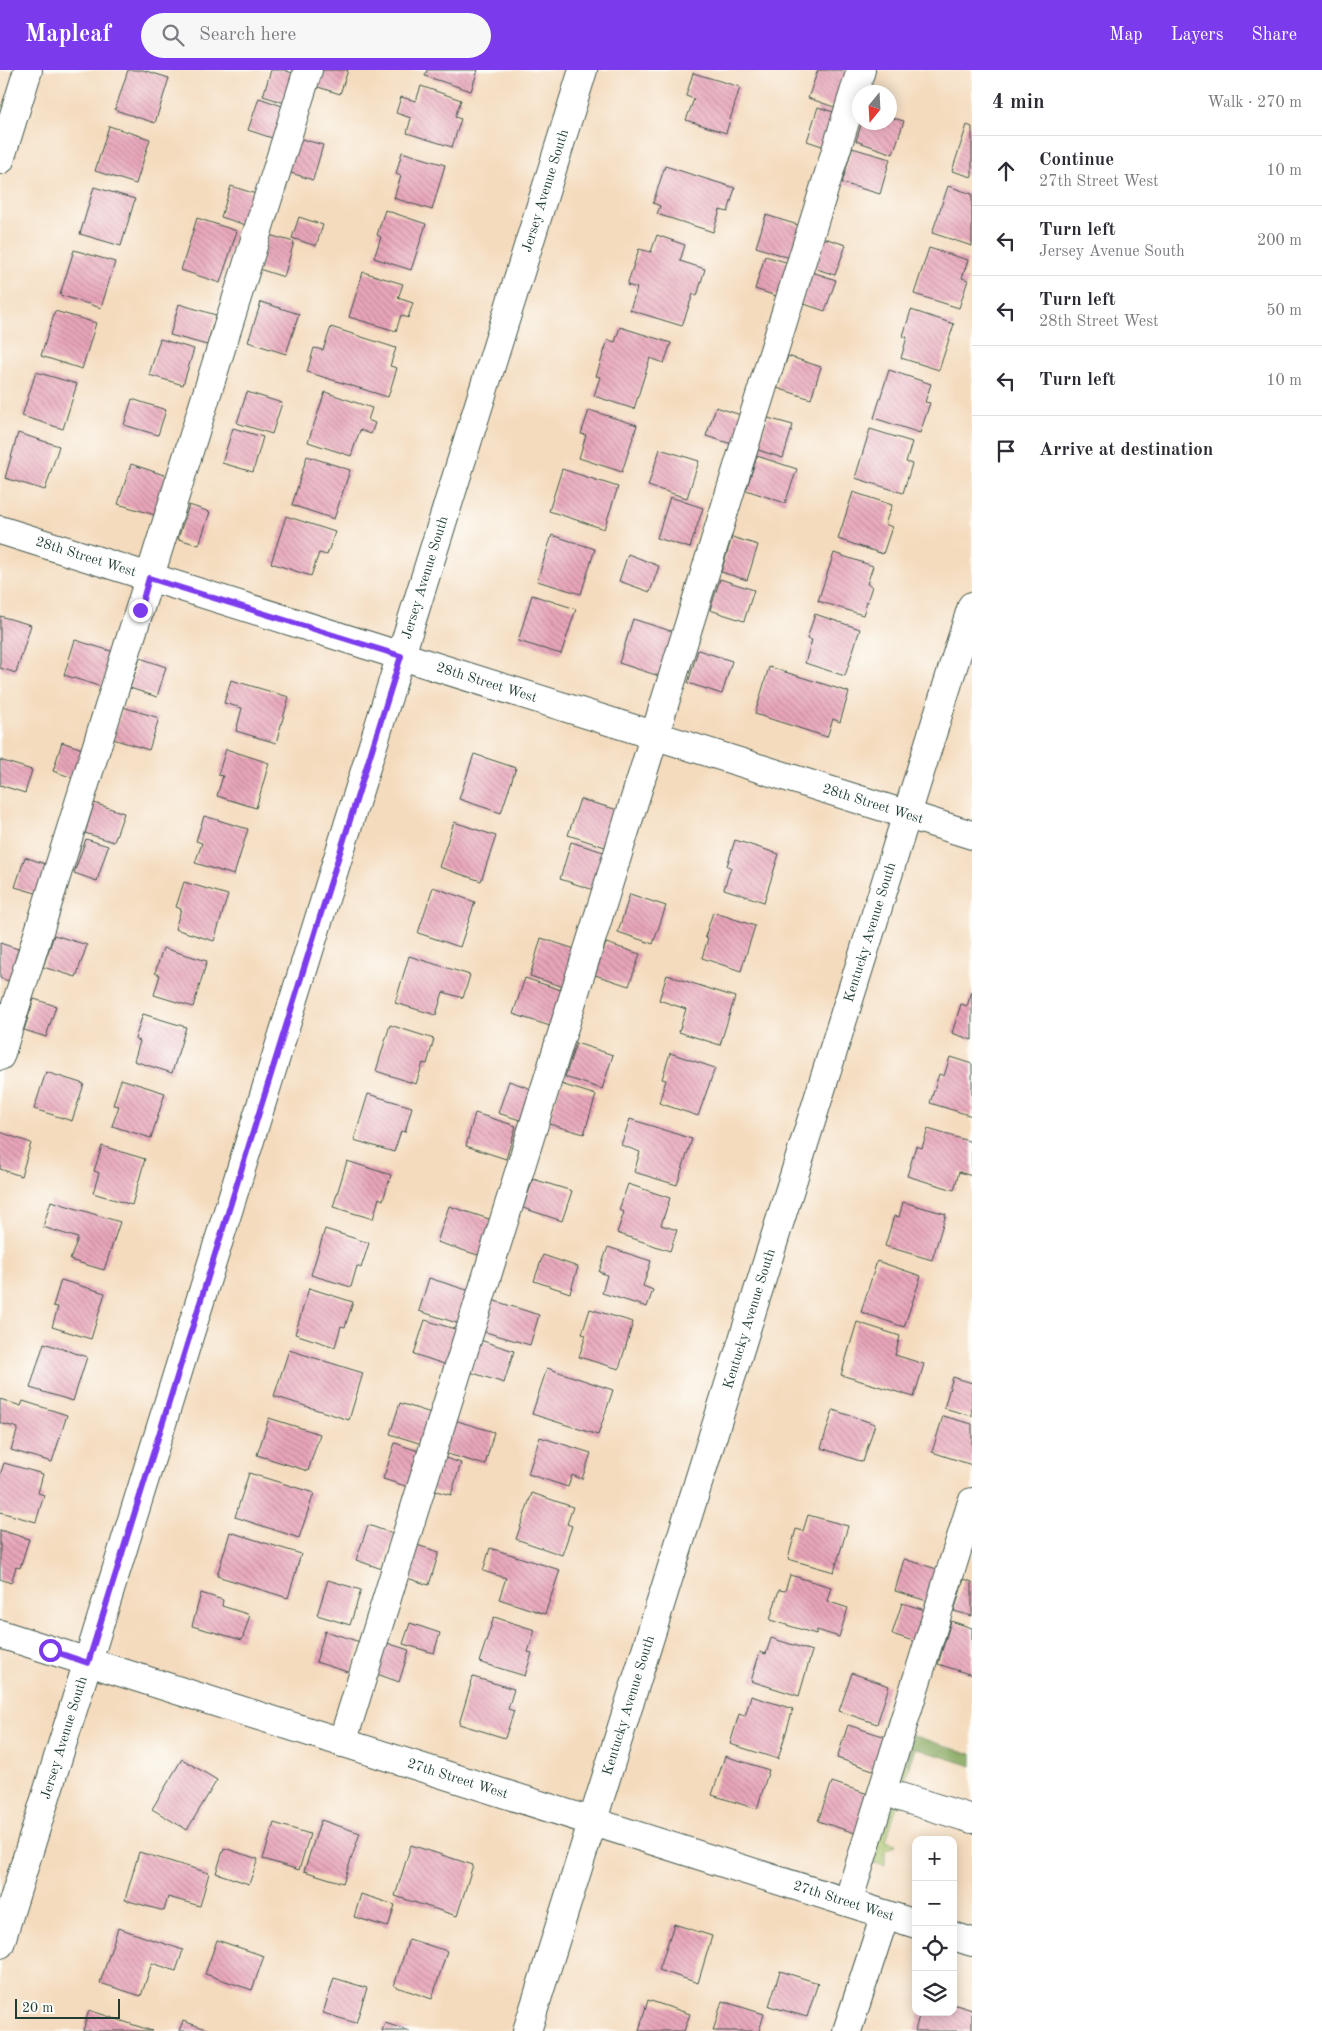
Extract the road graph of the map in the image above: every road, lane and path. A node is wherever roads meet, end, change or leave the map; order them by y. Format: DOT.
graph roads {
  1 [pos="28,70"];
  2 [pos="308,70"];
  3 [pos="584,70"];
  4 [pos="861,70"];
  5 [pos="0,160"];
  6 [pos="0,530"];
  7 [pos="149,578"];
  8 [pos="972,606"];
  9 [pos="401,656"];
  10 [pos="653,735"];
  11 [pos="907,815"];
  12 [pos="972,835"];
  13 [pos="0,1056"];
  14 [pos="972,1502"];
  15 [pos="0,1634"];
  16 [pos="88,1663"];
  17 [pos="342,1743"];
  18 [pos="900,1797"];
  19 [pos="972,1818"];
  20 [pos="593,1822"];
  21 [pos="848,1902"];
  22 [pos="885,1915"];
  23 [pos="912,1923"];
  24 [pos="957,1937"];
  25 [pos="972,1942"];
  26 [pos="0,1944"];
  27 [pos="527,2031"];
  28 [pos="847,2031"];
  1 -- 5 [label="street"];
  2 -- 7 [label="street"];
  3 -- 9 [label="street, Jersey Avenue South"];
  4 -- 10 [label="street"];
  6 -- 7 [label="street, 28th Street West"];
  7 -- 9 [label="street, 28th Street West"];
  7 -- 13 [label="street"];
  8 -- 11 [label="street, Kentucky Avenue South"];
  9 -- 10 [label="street, 28th Street West"];
  9 -- 16 [label="street, Jersey Avenue South"];
  10 -- 11 [label="street, 28th Street West"];
  10 -- 17 [label="street"];
  11 -- 12 [label="street, 28th Street West"];
  11 -- 20 [label="street, Kentucky Avenue South"];
  14 -- 21 [label="street"];
  15 -- 16 [label="street, 27th Street West"];
  16 -- 17 [label="street, 27th Street West"];
  16 -- 26 [label="street, Jersey Avenue South"];
  17 -- 20 [label="street, 27th Street West"];
  18 -- 19 [label="street"];
  20 -- 21 [label="street, 27th Street West"];
  20 -- 27 [label="street, Kentucky Avenue South"];
  21 -- 22 [label="street, 27th Street West"];
  22 -- 23 [label="street, 27th Street West"];
  22 -- 28 [label="street"];
  24 -- 25 [label="street"];
}
